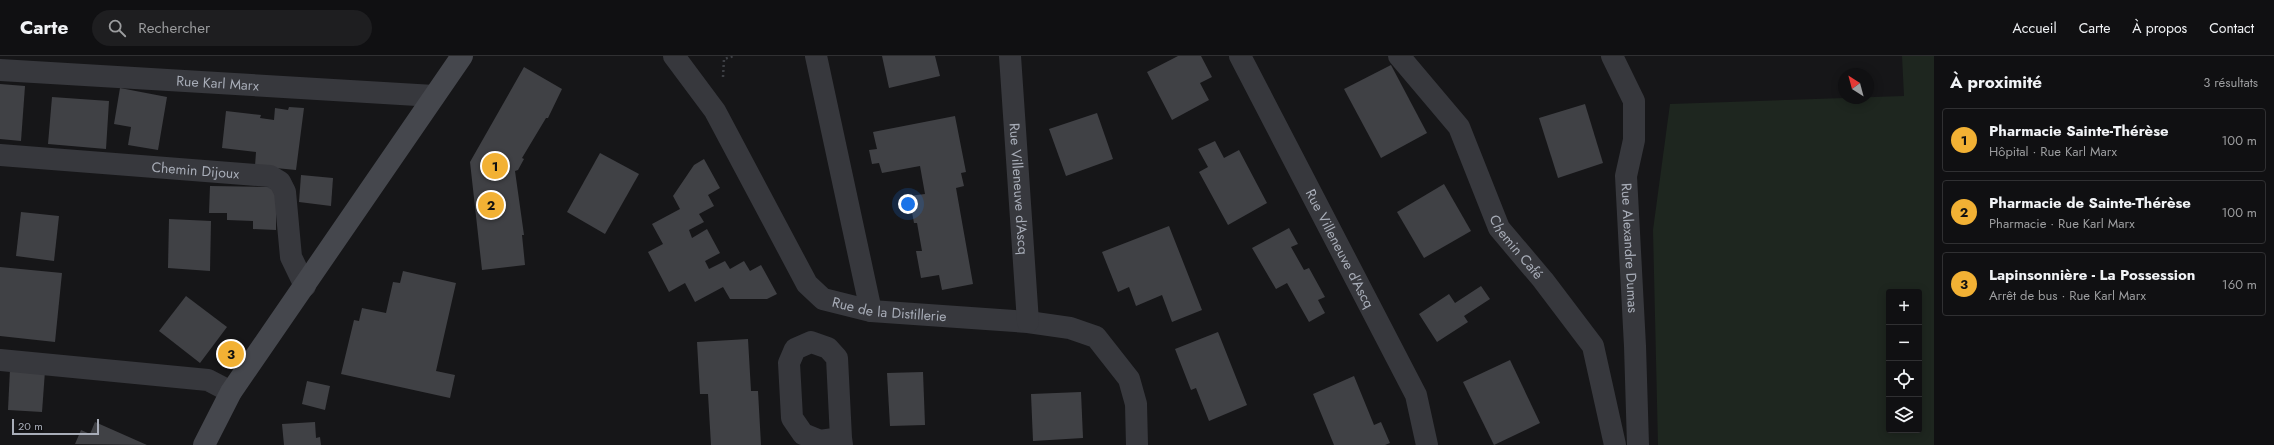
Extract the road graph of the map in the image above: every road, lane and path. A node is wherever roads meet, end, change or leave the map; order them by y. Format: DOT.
graph roads {
  1 [pos="462,56"];
  2 [pos="674,56"];
  3 [pos="816,56"];
  4 [pos="1010,56"];
  5 [pos="1240,56"];
  6 [pos="1399,56"];
  7 [pos="1612,56"];
  8 [pos="0,70"];
  9 [pos="434,96"];
  10 [pos="0,155"];
  11 [pos="305,286"];
  12 [pos="871,311"];
  13 [pos="1028,322"];
  14 [pos="0,360"];
  15 [pos="231,392"];
  16 [pos="841,441"];
  17 [pos="204,445"];
  18 [pos="1137,445"];
  19 [pos="1427,445"];
  20 [pos="1615,445"];
  21 [pos="1638,445"];
  1 -- 9 [label="main road"];
  2 -- 12 [label="street, Rue de la Distillerie"];
  3 -- 12 [label="street"];
  4 -- 13 [label="street, Rue Villeneuve d'Ascq"];
  5 -- 19 [label="street, Rue Villeneuve d'Ascq"];
  6 -- 20 [label="street, Chemin Café"];
  7 -- 21 [label="street, Rue Alexandre Dumas"];
  8 -- 9 [label="street, Rue Karl Marx"];
  9 -- 11 [label="main road"];
  10 -- 11 [label="street, Chemin Dijoux"];
  11 -- 15 [label="main road"];
  12 -- 13 [label="street, Rue de la Distillerie"];
  13 -- 18 [label="street, Rue de la Distillerie"];
  14 -- 15 [label="street"];
  15 -- 17 [label="main road"];
  16 -- 16 [label="street"];
}
